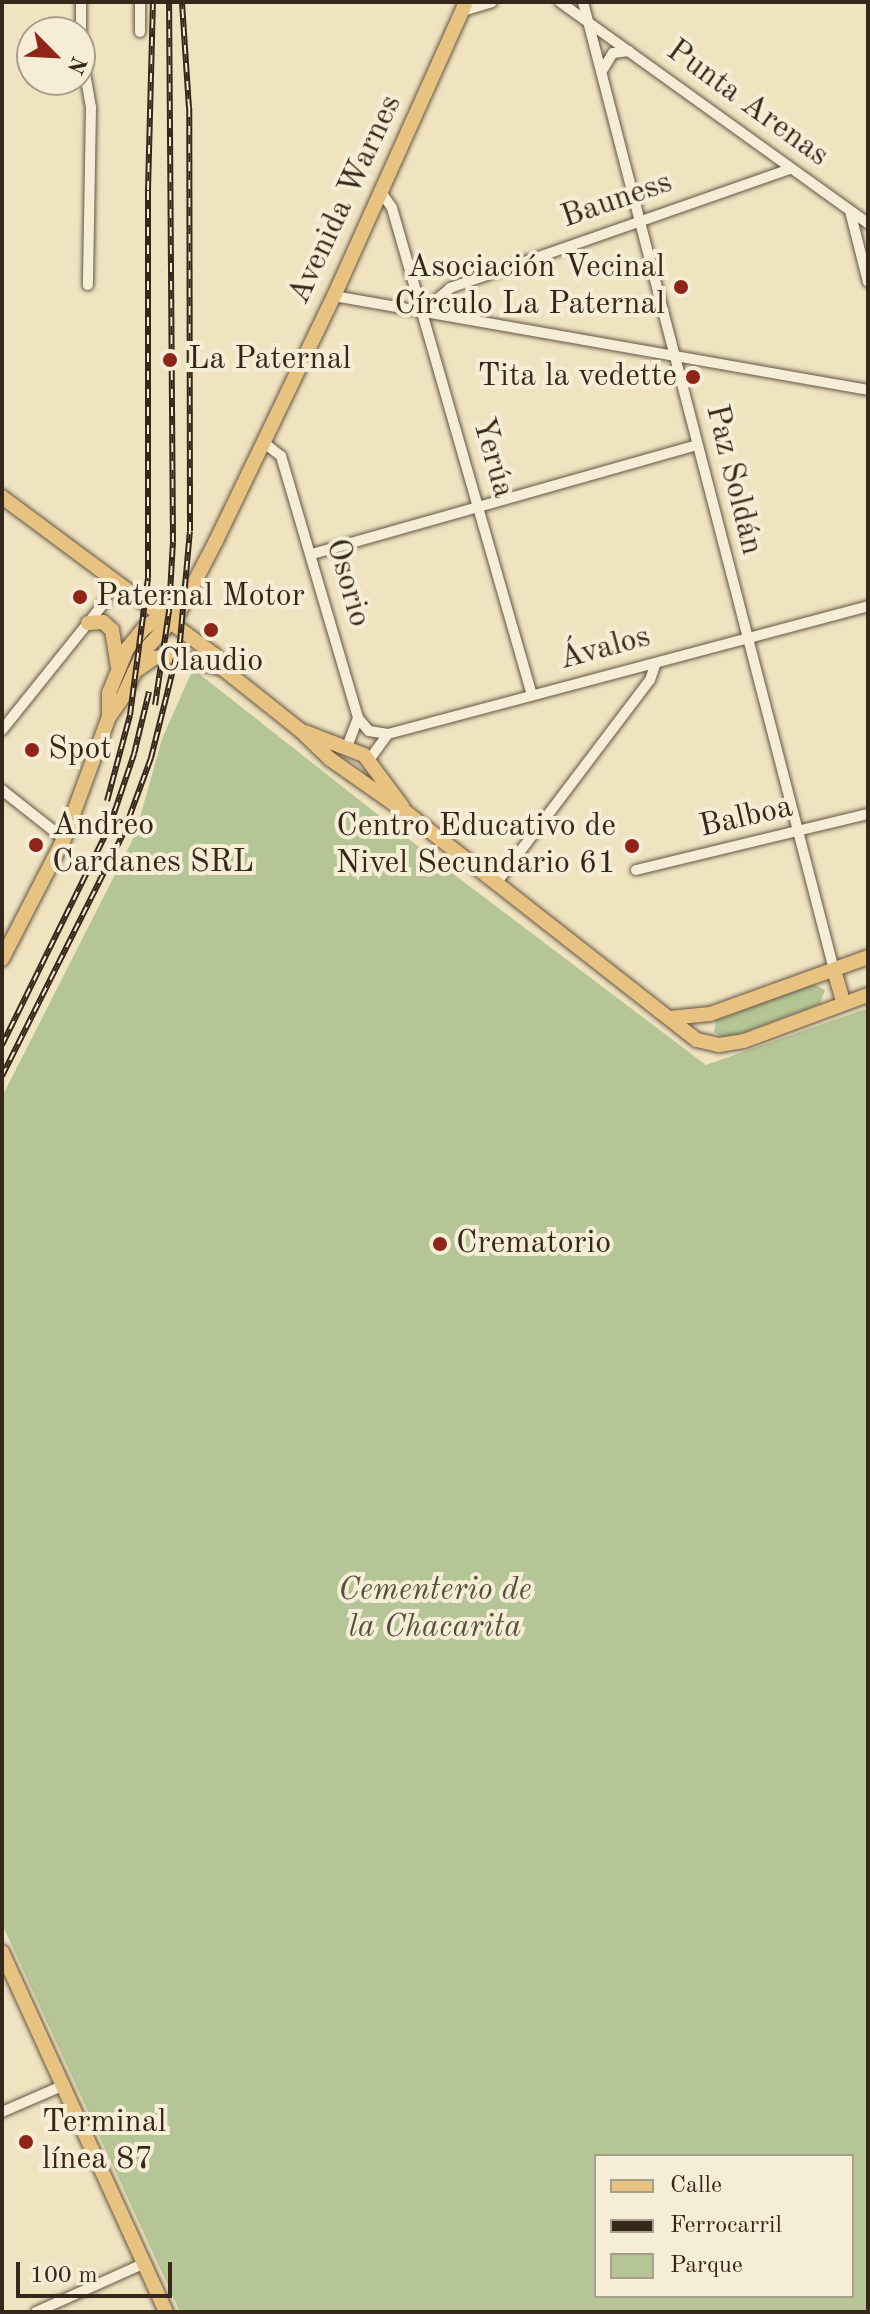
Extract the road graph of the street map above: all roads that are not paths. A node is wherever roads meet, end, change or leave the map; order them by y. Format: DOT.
graph roads {
  1 [pos="81,2"];
  2 [pos="140,2"];
  3 [pos="492,2"];
  4 [pos="560,2"];
  5 [pos="583,2"];
  6 [pos="464,6"];
  7 [pos="588,20"];
  8 [pos="140,32"];
  9 [pos="631,51"];
  10 [pos="602,71"];
  11 [pos="790,169"];
  12 [pos="381,192"];
  13 [pos="850,211"];
  14 [pos="639,221"];
  15 [pos="867,222"];
  16 [pos="868,282"];
  17 [pos="88,285"];
  18 [pos="334,296"];
  19 [pos="423,311"];
  20 [pos="675,354"];
  21 [pos="868,390"];
  22 [pos="263,442"];
  23 [pos="696,445"];
  24 [pos="2,497"];
  25 [pos="479,506"];
  26 [pos="312,554"];
  27 [pos="113,580"];
  28 [pos="190,594"];
  29 [pos="868,606"];
  30 [pos="166,620"];
  31 [pos="88,623"];
  32 [pos="190,637"];
  33 [pos="747,637"];
  34 [pos="656,663"];
  35 [pos="118,666"];
  36 [pos="222,668"];
  37 [pos="134,672"];
  38 [pos="532,695"];
  39 [pos="109,717"];
  40 [pos="358,718"];
  41 [pos="2,730"];
  42 [pos="300,730"];
  43 [pos="388,734"];
  44 [pos="347,746"];
  45 [pos="369,760"];
  46 [pos="347,772"];
  47 [pos="2,790"];
  48 [pos="407,813"];
  49 [pos="868,814"];
  50 [pos="796,834"];
  51 [pos="64,839"];
  52 [pos="636,870"];
  53 [pos="497,882"];
  54 [pos="868,957"];
  55 [pos="2,959"];
  56 [pos="834,970"];
  57 [pos="868,995"];
  58 [pos="844,1004"];
  59 [pos="670,1018"];
  60 [pos="2,1952"];
  61 [pos="62,2086"];
  62 [pos="2,2112"];
  63 [pos="143,2264"];
  64 [pos="36,2312"];
  65 [pos="166,2312"];
  1 -- 17 [label="street"];
  2 -- 8 [label="street"];
  3 -- 6 [label="street"];
  4 -- 7 [label="street, Punta Arenas"];
  5 -- 7 [label="street, Paz Soldán"];
  6 -- 12 [label="main road, Avenida Warnes"];
  7 -- 9 [label="street, Punta Arenas"];
  7 -- 10 [label="street, Paz Soldán"];
  9 -- 10 [label="street"];
  9 -- 11 [label="street, Punta Arenas"];
  10 -- 14 [label="street, Paz Soldán"];
  11 -- 13 [label="street, Punta Arenas"];
  11 -- 14 [label="street, Bauness"];
  12 -- 18 [label="main road, Avenida Warnes"];
  12 -- 19 [label="street, Yerúa"];
  13 -- 15 [label="street, Punta Arenas"];
  13 -- 16 [label="street"];
  14 -- 19 [label="street, Bauness"];
  14 -- 20 [label="street, Paz Soldán"];
  18 -- 19 [label="street"];
  18 -- 22 [label="main road, Avenida Warnes"];
  19 -- 20 [label="street"];
  19 -- 25 [label="street, Yerúa"];
  20 -- 21 [label="street"];
  20 -- 23 [label="street, Paz Soldán"];
  22 -- 26 [label="street, Osorio"];
  22 -- 28 [label="main road, Avenida Warnes"];
  23 -- 25 [label="street"];
  23 -- 33 [label="street, Paz Soldán"];
  24 -- 27 [label="main road"];
  25 -- 26 [label="street"];
  25 -- 38 [label="street, Yerúa"];
  26 -- 40 [label="street, Osorio"];
  27 -- 30 [label="main road"];
  27 -- 31 [label="street"];
  28 -- 30 [label="main road, Avenida Warnes"];
  28 -- 32 [label="main road"];
  29 -- 33 [label="street, Ávalos"];
  30 -- 32 [label="main road"];
  30 -- 35 [label="main road, Avenida Warnes"];
  30 -- 37 [label="main road, Avenida Warnes"];
  31 -- 35 [label="main road"];
  31 -- 41 [label="street"];
  32 -- 36 [label="main road"];
  33 -- 34 [label="street, Ávalos"];
  33 -- 50 [label="street, Paz Soldán"];
  34 -- 38 [label="street, Ávalos"];
  34 -- 53 [label="street"];
  35 -- 39 [label="main road, Avenida Warnes"];
  36 -- 37 [label="main road"];
  36 -- 42 [label="main road"];
  37 -- 39 [label="main road, Avenida Warnes"];
  38 -- 43 [label="street, Ávalos"];
  39 -- 51 [label="main road, Avenida Warnes"];
  40 -- 43 [label="street"];
  40 -- 44 [label="street"];
  42 -- 44 [label="main road"];
  42 -- 46 [label="main road"];
  43 -- 45 [label="street"];
  44 -- 45 [label="main road"];
  44 -- 46 [label="main road"];
  45 -- 46 [label="main road"];
  45 -- 48 [label="main road"];
  46 -- 48 [label="main road"];
  47 -- 51 [label="street"];
  48 -- 53 [label="main road"];
  49 -- 50 [label="street, Balboa"];
  50 -- 52 [label="street, Balboa"];
  50 -- 56 [label="street, Paz Soldán"];
  51 -- 55 [label="main road, Avenida Warnes"];
  53 -- 59 [label="main road"];
  54 -- 56 [label="main road"];
  56 -- 58 [label="main road"];
  56 -- 59 [label="main road"];
  57 -- 58 [label="main road"];
  58 -- 59 [label="main road"];
  60 -- 61 [label="main road"];
  61 -- 62 [label="street"];
  61 -- 63 [label="main road"];
  63 -- 64 [label="street"];
  63 -- 65 [label="main road"];
}
